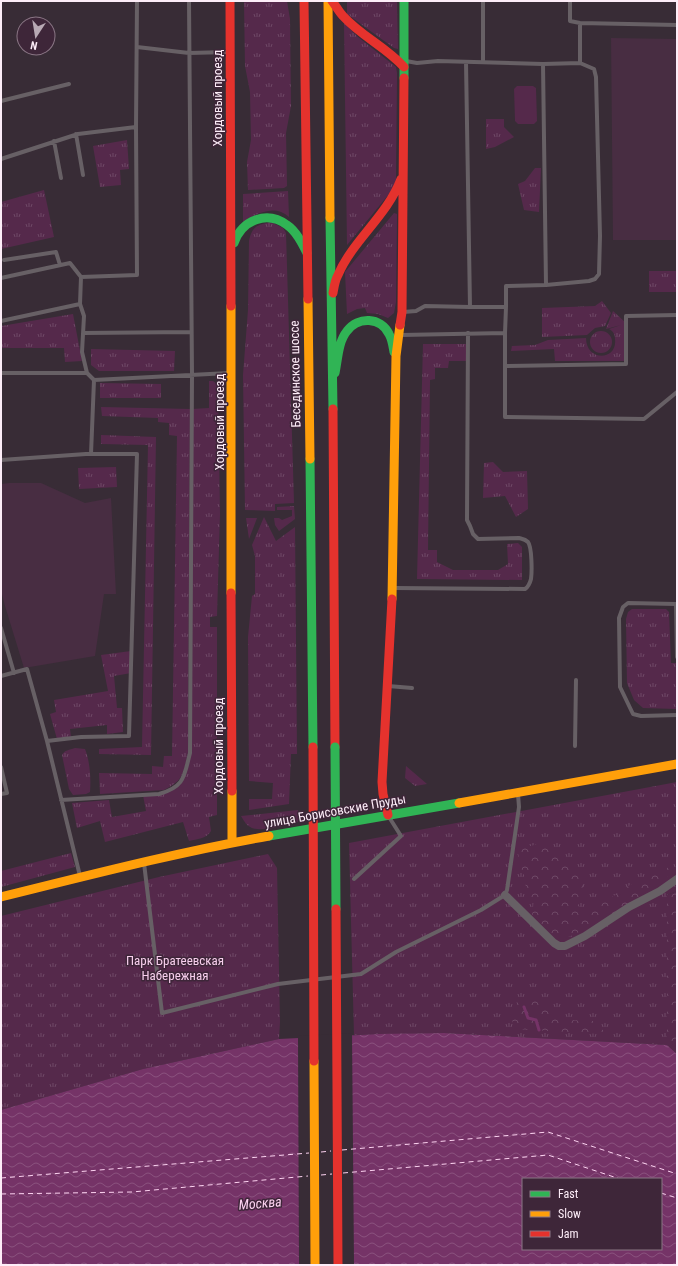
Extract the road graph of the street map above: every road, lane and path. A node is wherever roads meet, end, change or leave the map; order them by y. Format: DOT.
graph roads {
  1 [pos="137,1"];
  2 [pos="189,1"];
  3 [pos="230,1"];
  4 [pos="304,1"];
  5 [pos="328,1"];
  6 [pos="332,1"];
  7 [pos="404,1"];
  8 [pos="483,1"];
  9 [pos="570,1"];
  10 [pos="580,23"];
  11 [pos="677,25"];
  12 [pos="136,47"];
  13 [pos="230,52"];
  14 [pos="189,53"];
  15 [pos="466,62"];
  16 [pos="483,62"];
  17 [pos="404,64"];
  18 [pos="543,64"];
  19 [pos="580,64"];
  20 [pos="68,84"];
  21 [pos="1,101"];
  22 [pos="136,127"];
  23 [pos="76,134"];
  24 [pos="54,141"];
  25 [pos="1,158"];
  26 [pos="403,172"];
  27 [pos="83,175"];
  28 [pos="61,178"];
  29 [pos="307,253"];
  30 [pos="231,254"];
  31 [pos="4,260"];
  32 [pos="60,265"];
  33 [pos="81,277"];
  34 [pos="1,278"];
  35 [pos="546,285"];
  36 [pos="80,304"];
  37 [pos="331,304"];
  38 [pos="470,307"];
  39 [pos="506,307"];
  40 [pos="402,312"];
  41 [pos="677,315"];
  42 [pos="1,321"];
  43 [pos="191,332"];
  44 [pos="83,333"];
  45 [pos="468,333"];
  46 [pos="505,333"];
  47 [pos="399,335"];
  48 [pos="396,356"];
  49 [pos="505,366"];
  50 [pos="1,373"];
  51 [pos="87,373"];
  52 [pos="232,373"];
  53 [pos="192,375"];
  54 [pos="94,380"];
  55 [pos="333,382"];
  56 [pos="677,392"];
  57 [pos="91,454"];
  58 [pos="1,460"];
  59 [pos="393,588"];
  60 [pos="676,604"];
  61 [pos="1,628"];
  62 [pos="677,658"];
  63 [pos="14,673"];
  64 [pos="1,676"];
  65 [pos="576,680"];
  66 [pos="387,686"];
  67 [pos="412,688"];
  68 [pos="677,715"];
  69 [pos="47,742"];
  70 [pos="575,746"];
  71 [pos="677,764"];
  72 [pos="1,767"];
  73 [pos="518,792"];
  74 [pos="1,794"];
  75 [pos="61,800"];
  76 [pos="388,815"];
  77 [pos="232,843"];
  78 [pos="144,861"];
  79 [pos="80,876"];
  80 [pos="354,879"];
  81 [pos="677,879"];
  82 [pos="505,895"];
  83 [pos="1,897"];
  84 [pos="315,1265"];
  85 [pos="338,1265"];
  1 -- 12 [label="lane"];
  2 -- 14 [label="lane"];
  3 -- 13 [label="main road, Хордовый проезд"];
  4 -- 29 [label="main road, Бесединское шоссе"];
  5 -- 37 [label="main road"];
  6 -- 17 [label="main road"];
  7 -- 17 [label="main road"];
  8 -- 16 [label="lane"];
  9 -- 10 [label="lane"];
  10 -- 11 [label="lane"];
  10 -- 19 [label="lane"];
  12 -- 14 [label="lane"];
  12 -- 22 [label="lane"];
  13 -- 14 [label="lane"];
  13 -- 30 [label="main road, Хордовый проезд"];
  14 -- 43 [label="lane"];
  15 -- 16 [label="lane"];
  15 -- 17 [label="lane"];
  15 -- 38 [label="lane"];
  16 -- 18 [label="lane"];
  17 -- 26 [label="main road"];
  18 -- 19 [label="lane"];
  18 -- 35 [label="lane"];
  19 -- 35 [label="lane"];
  20 -- 21 [label="lane"];
  22 -- 23 [label="lane"];
  22 -- 33 [label="lane"];
  23 -- 24 [label="lane"];
  23 -- 27 [label="lane"];
  24 -- 25 [label="lane"];
  24 -- 28 [label="lane"];
  26 -- 37 [label="main road"];
  26 -- 40 [label="main road"];
  29 -- 30 [label="main road"];
  29 -- 84 [label="main road, Бесединское шоссе, bridge"];
  30 -- 52 [label="main road, Хордовый проезд"];
  31 -- 32 [label="lane"];
  32 -- 33 [label="lane"];
  32 -- 34 [label="lane"];
  33 -- 36 [label="lane"];
  35 -- 39 [label="lane"];
  36 -- 42 [label="lane"];
  36 -- 44 [label="lane"];
  37 -- 55 [label="main road"];
  38 -- 39 [label="lane"];
  38 -- 40 [label="lane"];
  39 -- 46 [label="lane"];
  40 -- 47 [label="main road"];
  41 -- 49 [label="lane"];
  43 -- 44 [label="lane"];
  43 -- 53 [label="lane"];
  44 -- 51 [label="lane"];
  45 -- 46 [label="lane"];
  45 -- 47 [label="lane"];
  45 -- 59 [label="lane"];
  46 -- 49 [label="lane"];
  47 -- 48 [label="main road"];
  48 -- 55 [label="main road"];
  48 -- 59 [label="main road"];
  49 -- 56 [label="lane"];
  50 -- 51 [label="lane"];
  51 -- 54 [label="lane"];
  52 -- 53 [label="lane"];
  52 -- 77 [label="main road, Хордовый проезд"];
  53 -- 54 [label="lane"];
  53 -- 75 [label="lane"];
  54 -- 57 [label="lane"];
  55 -- 85 [label="main road, bridge"];
  57 -- 58 [label="lane"];
  57 -- 69 [label="lane"];
  59 -- 66 [label="main road"];
  60 -- 62 [label="lane"];
  60 -- 68 [label="lane"];
  61 -- 63 [label="lane"];
  63 -- 64 [label="lane"];
  63 -- 69 [label="lane"];
  65 -- 70 [label="lane"];
  66 -- 67 [label="lane"];
  66 -- 76 [label="main road"];
  69 -- 75 [label="lane"];
  71 -- 73 [label="main road, улица Борисовские Пруды"];
  72 -- 74 [label="lane"];
  73 -- 76 [label="main road, улица Борисовские Пруды"];
  73 -- 82 [label="lane"];
  75 -- 79 [label="lane"];
  76 -- 77 [label="main road, улица Борисовские Пруды"];
  76 -- 80 [label="lane"];
  77 -- 78 [label="main road, улица Борисовские Пруды"];
  78 -- 79 [label="main road, улица Борисовские Пруды"];
  78 -- 82 [label="lane"];
  79 -- 83 [label="main road, улица Борисовские Пруды"];
  81 -- 82 [label="street"];
}
